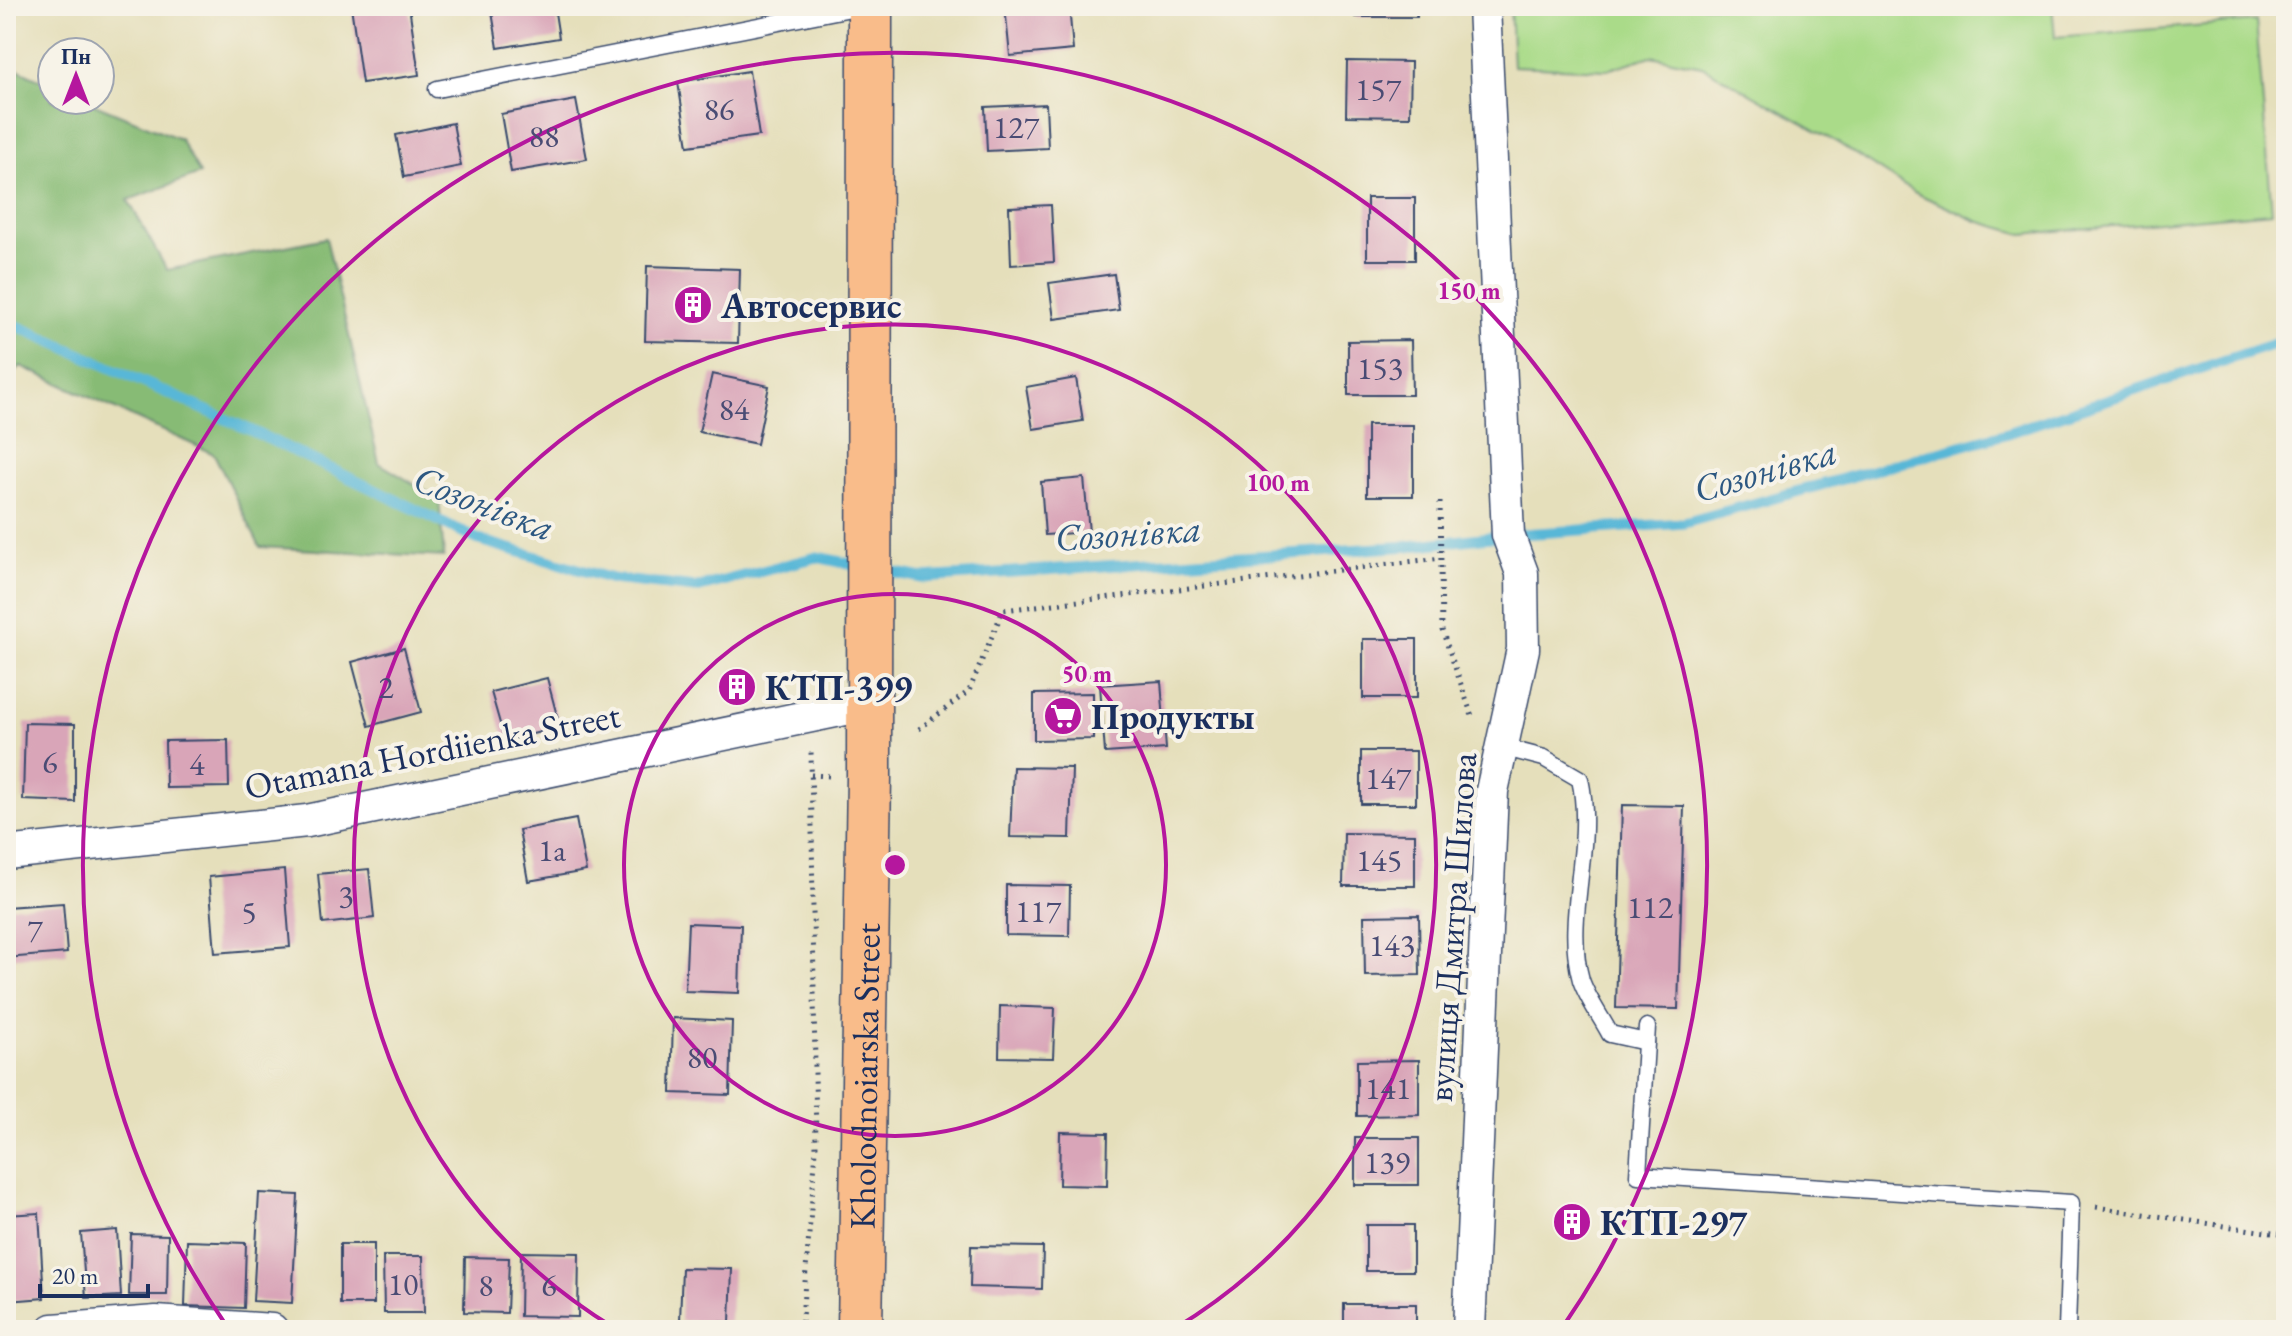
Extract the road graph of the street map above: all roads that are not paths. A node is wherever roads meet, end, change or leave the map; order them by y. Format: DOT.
graph roads {
  1 [pos="861,6"];
  2 [pos="870,6"];
  3 [pos="1484,6"];
  4 [pos="437,89"];
  5 [pos="869,704"];
  6 [pos="1502,747"];
  7 [pos="6,853"];
  8 [pos="53,1330"];
  9 [pos="272,1330"];
  10 [pos="860,1330"];
  11 [pos="1469,1330"];
  12 [pos="2067,1330"];
  1 -- 4 [label="lane"];
  2 -- 5 [label="main road, Kholodnoiarska Street"];
  3 -- 6 [label="street, вулиця Дмитра Шилова"];
  5 -- 7 [label="street, Otamana Hordiienka Street"];
  5 -- 10 [label="main road, Kholodnoiarska Street"];
  6 -- 11 [label="street, вулиця Дмитра Шилова"];
  6 -- 12 [label="lane"];
  8 -- 9 [label="street"];
}
